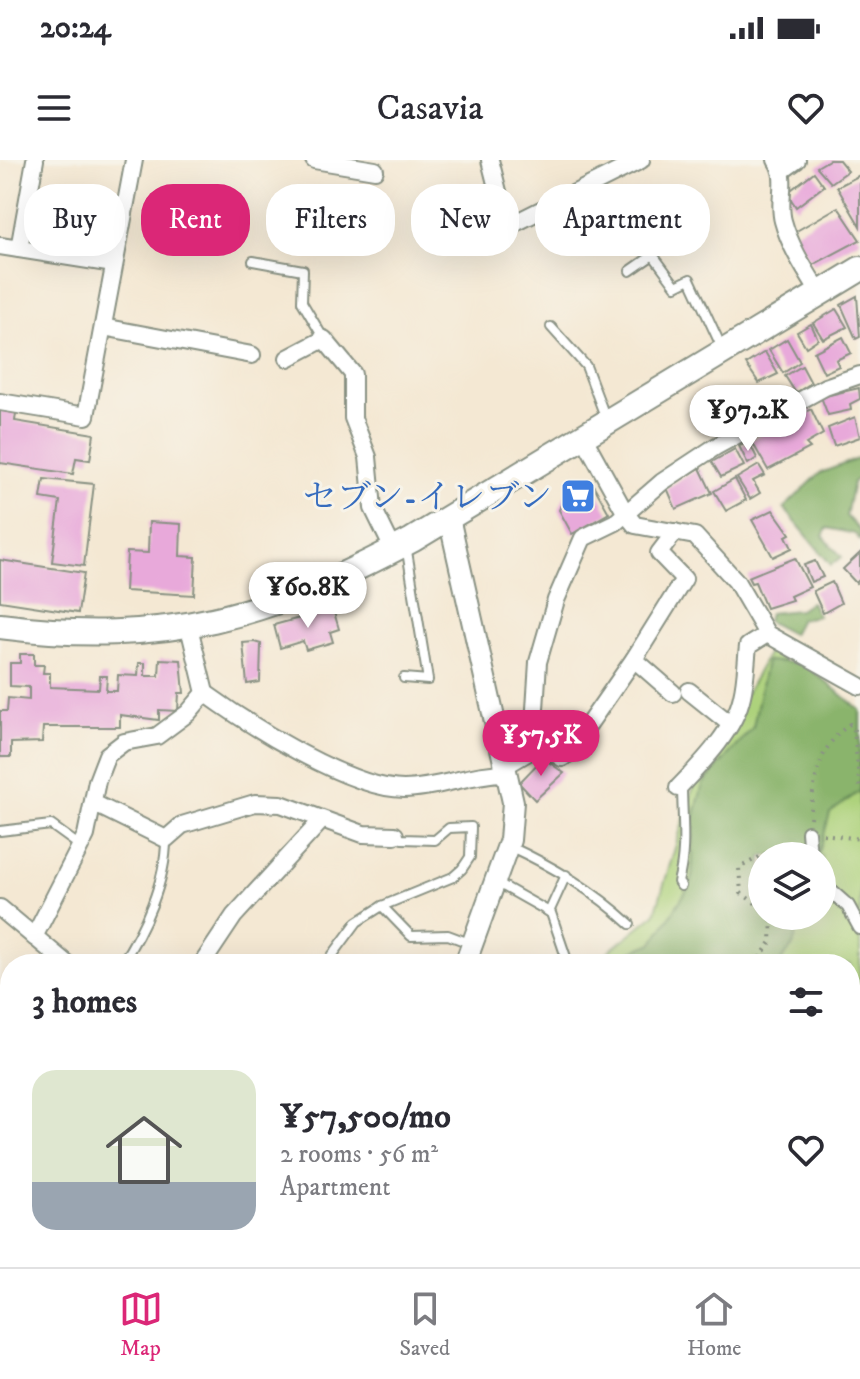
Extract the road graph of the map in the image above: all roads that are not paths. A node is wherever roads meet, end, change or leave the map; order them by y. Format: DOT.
graph roads {
  1 [pos="35,160"];
  2 [pos="134,160"];
  3 [pos="314,160"];
  4 [pos="490,160"];
  5 [pos="641,160"];
  6 [pos="785,163"];
  7 [pos="375,170"];
  8 [pos="0,246"];
  9 [pos="19,249"];
  10 [pos="253,261"];
  11 [pos="114,264"];
  12 [pos="860,269"];
  13 [pos="630,271"];
  14 [pos="820,294"];
  15 [pos="103,327"];
  16 [pos="551,327"];
  17 [pos="324,339"];
  18 [pos="724,353"];
  19 [pos="252,355"];
  20 [pos="288,358"];
  21 [pos="860,375"];
  22 [pos="0,402"];
  23 [pos="607,423"];
  24 [pos="584,438"];
  25 [pos="626,514"];
  26 [pos="449,518"];
  27 [pos="675,532"];
  28 [pos="400,547"];
  29 [pos="0,626"];
  30 [pos="189,627"];
  31 [pos="767,634"];
  32 [pos="634,659"];
  33 [pos="404,678"];
  34 [pos="860,686"];
  35 [pos="205,693"];
  36 [pos="729,723"];
  37 [pos="533,740"];
  38 [pos="506,770"];
  39 [pos="680,786"];
  40 [pos="93,803"];
  41 [pos="321,821"];
  42 [pos="0,831"];
  43 [pos="395,835"];
  44 [pos="810,835"];
  45 [pos="166,839"];
  46 [pos="810,842"];
  47 [pos="508,845"];
  48 [pos="81,846"];
  49 [pos="566,875"];
  50 [pos="495,881"];
  51 [pos="681,886"];
  52 [pos="836,895"];
  53 [pos="382,906"];
  54 [pos="0,908"];
  55 [pos="549,912"];
  56 [pos="630,924"];
  57 [pos="860,928"];
  58 [pos="34,937"];
  59 [pos="473,944"];
  60 [pos="55,954"];
  61 [pos="127,954"];
  62 [pos="209,954"];
  63 [pos="333,954"];
  64 [pos="469,954"];
  65 [pos="565,954"];
  1 -- 9 [label="street"];
  2 -- 11 [label="street"];
  3 -- 7 [label="street"];
  4 -- 5 [label="street"];
  6 -- 14 [label="street"];
  8 -- 9 [label="street"];
  9 -- 11 [label="street"];
  10 -- 17 [label="lane"];
  11 -- 15 [label="street"];
  12 -- 14 [label="main road"];
  13 -- 18 [label="lane"];
  14 -- 18 [label="main road"];
  15 -- 19 [label="street"];
  15 -- 22 [label="street"];
  16 -- 23 [label="lane"];
  17 -- 20 [label="street"];
  17 -- 28 [label="street"];
  18 -- 23 [label="main road"];
  21 -- 25 [label="street"];
  23 -- 24 [label="main road"];
  24 -- 25 [label="street"];
  24 -- 26 [label="main road"];
  25 -- 27 [label="street"];
  25 -- 37 [label="street"];
  26 -- 28 [label="main road"];
  26 -- 38 [label="street"];
  27 -- 31 [label="street"];
  27 -- 32 [label="street"];
  28 -- 30 [label="main road"];
  28 -- 33 [label="lane"];
  29 -- 30 [label="main road"];
  30 -- 35 [label="street"];
  31 -- 34 [label="street"];
  31 -- 36 [label="street"];
  32 -- 36 [label="street"];
  32 -- 37 [label="street"];
  35 -- 38 [label="street"];
  35 -- 40 [label="street"];
  36 -- 39 [label="street"];
  37 -- 38 [label="street"];
  38 -- 47 [label="street"];
  39 -- 51 [label="lane"];
  40 -- 45 [label="street"];
  40 -- 48 [label="street"];
  41 -- 43 [label="street"];
  41 -- 45 [label="street"];
  41 -- 62 [label="street"];
  42 -- 48 [label="lane"];
  43 -- 53 [label="lane"];
  44 -- 46 [label="street"];
  45 -- 61 [label="lane"];
  47 -- 49 [label="lane"];
  47 -- 50 [label="street"];
  48 -- 58 [label="street"];
  49 -- 55 [label="lane"];
  49 -- 56 [label="lane"];
  50 -- 55 [label="lane"];
  50 -- 59 [label="street"];
  52 -- 57 [label="street"];
  53 -- 59 [label="lane"];
  53 -- 63 [label="lane"];
  54 -- 58 [label="street"];
  55 -- 65 [label="lane"];
  58 -- 60 [label="street"];
  59 -- 64 [label="street"];
}
